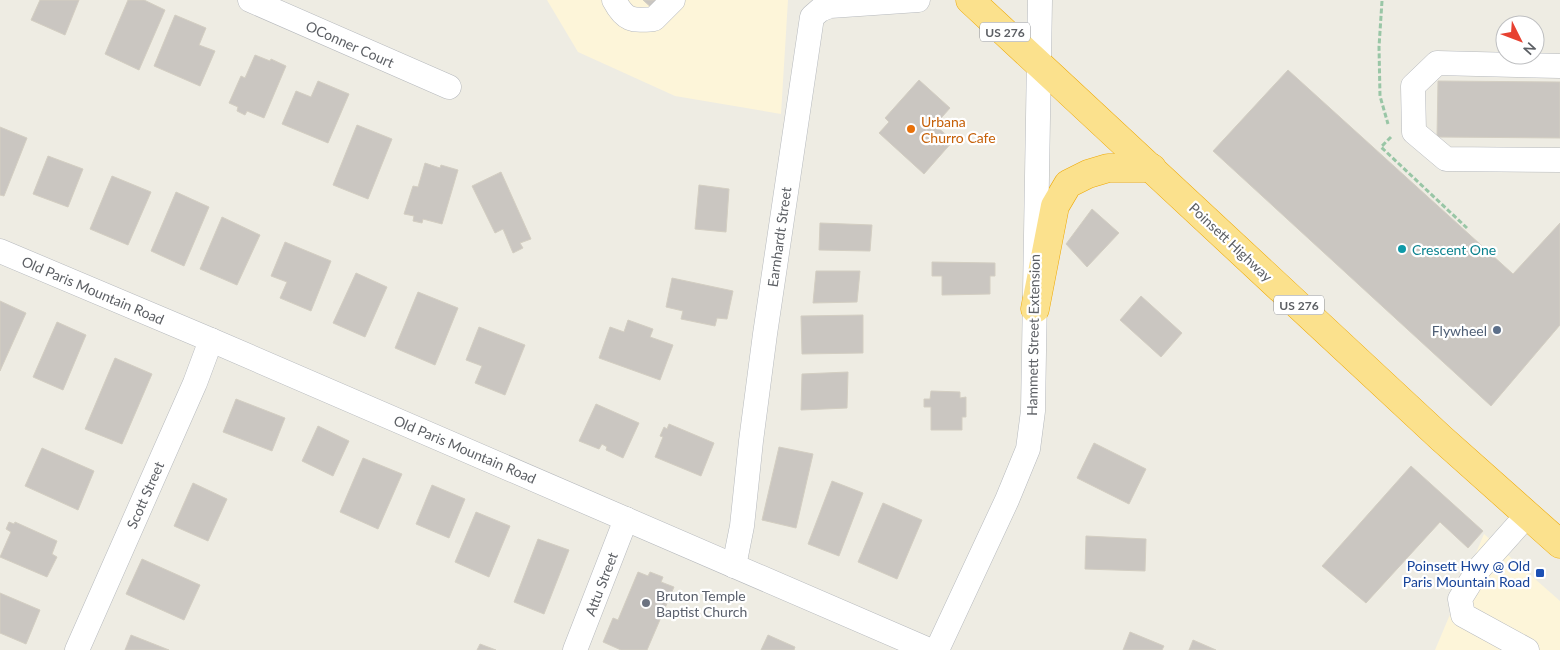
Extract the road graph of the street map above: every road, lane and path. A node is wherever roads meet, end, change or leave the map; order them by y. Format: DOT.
graph roads {
  1 [pos="250,0"];
  2 [pos="614,0"];
  3 [pos="673,0"];
  4 [pos="918,0"];
  5 [pos="970,0"];
  6 [pos="1040,0"];
  7 [pos="1382,1"];
  8 [pos="1379,47"];
  9 [pos="1040,63"];
  10 [pos="1560,66"];
  11 [pos="449,87"];
  12 [pos="1560,160"];
  13 [pos="1152,168"];
  14 [pos="0,251"];
  15 [pos="1035,309"];
  16 [pos="211,340"];
  17 [pos="1527,515"];
  18 [pos="626,519"];
  19 [pos="1560,544"];
  20 [pos="734,566"];
  21 [pos="77,650"];
  22 [pos="575,650"];
  23 [pos="929,650"];
  24 [pos="938,650"];
  25 [pos="1527,650"];
  1 -- 11 [label="street, OConner Court"];
  2 -- 3 [label="street"];
  4 -- 20 [label="street, Earnhardt Street"];
  5 -- 9 [label="highway, Poinsett Highway / US 276"];
  6 -- 9 [label="street, Hammett Street Extension"];
  7 -- 8 [label="path"];
  9 -- 13 [label="highway, Poinsett Highway / US 276"];
  9 -- 15 [label="street, Hammett Street Extension"];
  10 -- 12 [label="street"];
  13 -- 15 [label="highway"];
  13 -- 17 [label="highway, Poinsett Highway / US 276"];
  14 -- 16 [label="street, Old Paris Mountain Road"];
  15 -- 24 [label="street, Hammett Street Extension"];
  16 -- 18 [label="street, Old Paris Mountain Road"];
  16 -- 21 [label="street, Scott Street"];
  17 -- 19 [label="highway, Poinsett Highway / US 276"];
  17 -- 25 [label="street"];
  18 -- 20 [label="street, Old Paris Mountain Road"];
  18 -- 22 [label="street, Attu Street"];
  20 -- 23 [label="street, Old Paris Mountain Road"];
}
